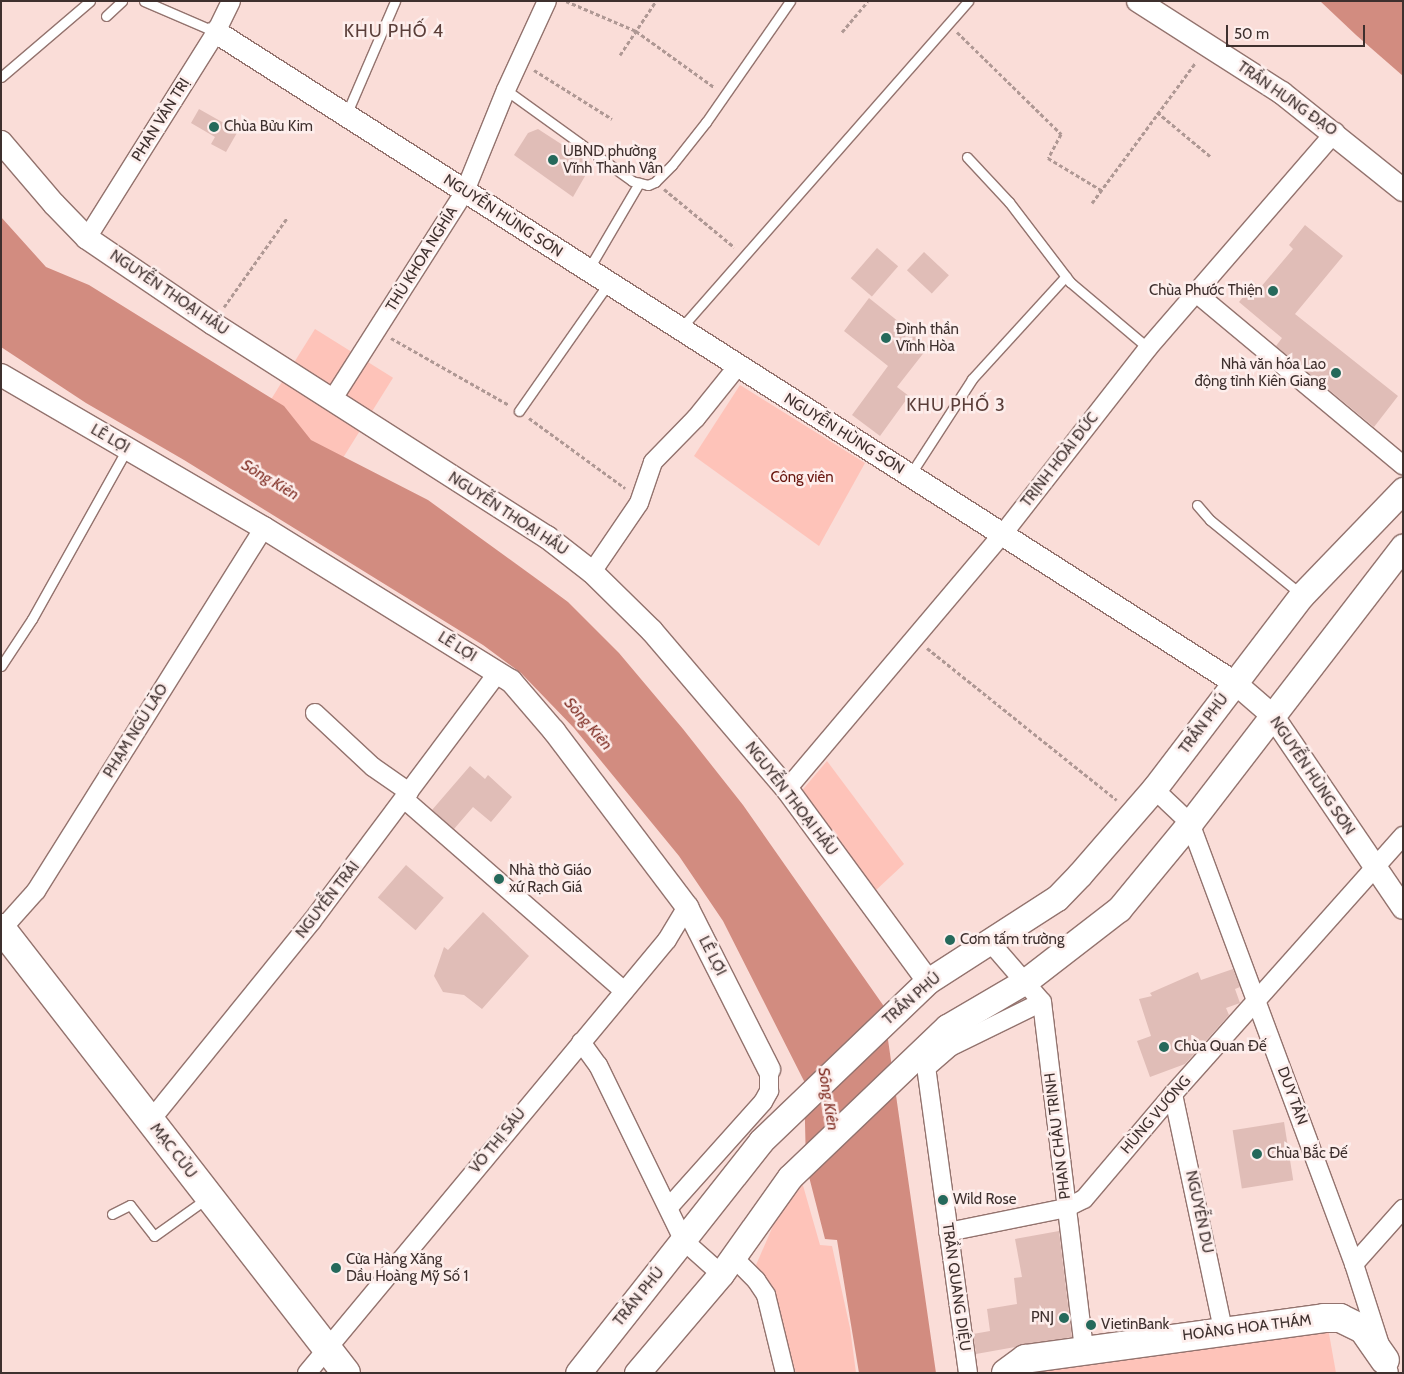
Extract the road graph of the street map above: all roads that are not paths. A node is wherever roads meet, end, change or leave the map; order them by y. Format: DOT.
graph roads {
  1 [pos="90,1"];
  2 [pos="122,1"];
  3 [pos="144,1"];
  4 [pos="231,1"];
  5 [pos="395,1"];
  6 [pos="548,1"];
  7 [pos="790,1"];
  8 [pos="968,1"];
  9 [pos="1138,1"];
  10 [pos="106,16"];
  11 [pos="216,32"];
  12 [pos="1,77"];
  13 [pos="506,90"];
  14 [pos="346,115"];
  15 [pos="1335,132"];
  16 [pos="1,142"];
  17 [pos="967,157"];
  18 [pos="639,183"];
  19 [pos="1403,190"];
  20 [pos="465,192"];
  21 [pos="87,238"];
  22 [pos="588,270"];
  23 [pos="1066,276"];
  24 [pos="609,283"];
  25 [pos="1195,292"];
  26 [pos="680,329"];
  27 [pos="1148,348"];
  28 [pos="737,367"];
  29 [pos="1,376"];
  30 [pos="332,400"];
  31 [pos="519,410"];
  32 [pos="127,449"];
  33 [pos="1403,464"];
  34 [pos="910,476"];
  35 [pos="1403,490"];
  36 [pos="1197,505"];
  37 [pos="264,528"];
  38 [pos="1002,535"];
  39 [pos="1403,546"];
  40 [pos="592,572"];
  41 [pos="1302,595"];
  42 [pos="1,666"];
  43 [pos="498,672"];
  44 [pos="1235,684"];
  45 [pos="315,713"];
  46 [pos="1272,715"];
  47 [pos="787,789"];
  48 [pos="1154,789"];
  49 [pos="406,796"];
  50 [pos="1190,823"];
  51 [pos="1403,836"];
  52 [pos="1373,868"];
  53 [pos="687,907"];
  54 [pos="1403,908"];
  55 [pos="2,929"];
  56 [pos="990,942"];
  57 [pos="1027,980"];
  58 [pos="919,989"];
  59 [pos="624,991"];
  60 [pos="1042,1002"];
  61 [pos="1258,1002"];
  62 [pos="581,1042"];
  63 [pos="769,1069"];
  64 [pos="1173,1094"];
  65 [pos="150,1121"];
  66 [pos="209,1197"];
  67 [pos="669,1207"];
  68 [pos="1066,1208"];
  69 [pos="1403,1209"];
  70 [pos="112,1214"];
  71 [pos="948,1232"];
  72 [pos="684,1241"];
  73 [pos="1354,1264"];
  74 [pos="727,1266"];
  75 [pos="1223,1330"];
  76 [pos="326,1350"];
  77 [pos="1084,1350"];
  78 [pos="1389,1366"];
  79 [pos="307,1373"];
  80 [pos="346,1373"];
  81 [pos="578,1373"];
  82 [pos="637,1373"];
  83 [pos="786,1373"];
  84 [pos="968,1373"];
  85 [pos="1006,1373"];
  1 -- 12 [label="lane"];
  2 -- 10 [label="lane"];
  3 -- 11 [label="lane"];
  4 -- 11 [label="street, PHAN VĂN TRỊ"];
  5 -- 14 [label="lane"];
  6 -- 13 [label="street, THỦ KHOA NGHĨA"];
  7 -- 18 [label="lane"];
  8 -- 26 [label="lane"];
  9 -- 15 [label="street, TRẦN HƯNG ĐẠO"];
  11 -- 14 [label="street, NGUYỄN HÙNG SƠN"];
  11 -- 21 [label="street, PHAN VĂN TRỊ"];
  13 -- 18 [label="lane"];
  13 -- 20 [label="street, THỦ KHOA NGHĨA"];
  14 -- 20 [label="street, NGUYỄN HÙNG SƠN"];
  15 -- 19 [label="street, TRẦN HƯNG ĐẠO"];
  15 -- 25 [label="street, TRỊNH HOÀI ĐỨC"];
  16 -- 21 [label="street, NGUYỄN THOẠI HẦU"];
  17 -- 23 [label="lane"];
  18 -- 22 [label="lane"];
  20 -- 22 [label="street, NGUYỄN HÙNG SƠN"];
  20 -- 30 [label="street, THỦ KHOA NGHĨA"];
  21 -- 30 [label="street, NGUYỄN THOẠI HẦU"];
  22 -- 24 [label="street, NGUYỄN HÙNG SƠN"];
  23 -- 27 [label="lane"];
  23 -- 34 [label="lane"];
  24 -- 26 [label="street, NGUYỄN HÙNG SƠN"];
  24 -- 31 [label="lane"];
  25 -- 27 [label="street, TRỊNH HOÀI ĐỨC"];
  25 -- 33 [label="street"];
  26 -- 28 [label="street, NGUYỄN HÙNG SƠN"];
  27 -- 38 [label="street, TRỊNH HOÀI ĐỨC"];
  28 -- 34 [label="street, NGUYỄN HÙNG SƠN"];
  28 -- 40 [label="street"];
  29 -- 32 [label="street, LÊ LỢI"];
  30 -- 40 [label="street, NGUYỄN THOẠI HẦU"];
  32 -- 37 [label="street, LÊ LỢI"];
  32 -- 42 [label="lane"];
  34 -- 38 [label="street, NGUYỄN HÙNG SƠN"];
  35 -- 41 [label="main road, TRẦN PHÚ"];
  36 -- 41 [label="lane"];
  37 -- 43 [label="street, LÊ LỢI"];
  37 -- 55 [label="street, PHẠM NGŨ LÃO"];
  38 -- 44 [label="street, NGUYỄN HÙNG SƠN"];
  38 -- 47 [label="street, TRỊNH HOÀI ĐỨC"];
  39 -- 46 [label="main road"];
  40 -- 47 [label="street, NGUYỄN THOẠI HẦU"];
  41 -- 44 [label="main road, TRẦN PHÚ"];
  43 -- 49 [label="street, NGUYỄN TRÃI"];
  43 -- 53 [label="street, LÊ LỢI"];
  44 -- 46 [label="street, NGUYỄN HÙNG SƠN"];
  44 -- 48 [label="main road, TRẦN PHÚ"];
  45 -- 49 [label="street"];
  46 -- 50 [label="main road"];
  46 -- 52 [label="street, NGUYỄN HÙNG SƠN"];
  47 -- 58 [label="street, NGUYỄN THOẠI HẦU"];
  48 -- 50 [label="street, DUY TÂN"];
  48 -- 56 [label="main road, TRẦN PHÚ"];
  49 -- 59 [label="street"];
  49 -- 65 [label="street, NGUYỄN TRÃI"];
  50 -- 57 [label="main road"];
  50 -- 61 [label="street, DUY TÂN"];
  51 -- 52 [label="street, HÙNG VƯƠNG"];
  52 -- 54 [label="street, NGUYỄN HÙNG SƠN"];
  52 -- 61 [label="street, HÙNG VƯƠNG"];
  53 -- 59 [label="street, VÕ THỊ SÁU"];
  53 -- 63 [label="street, LÊ LỢI"];
  55 -- 65 [label="main road, MẠC CỬU"];
  56 -- 57 [label="street, PHAN CHÂU TRINH"];
  56 -- 58 [label="main road, TRẦN PHÚ"];
  57 -- 60 [label="street, PHAN CHÂU TRINH"];
  57 -- 74 [label="main road"];
  58 -- 72 [label="main road, TRẦN PHÚ"];
  59 -- 62 [label="street, VÕ THỊ SÁU"];
  60 -- 68 [label="street, PHAN CHÂU TRINH"];
  60 -- 71 [label="street, TRẦN QUANG DIỆU"];
  61 -- 64 [label="street, HÙNG VƯƠNG"];
  61 -- 73 [label="street, DUY TÂN"];
  62 -- 67 [label="street"];
  62 -- 76 [label="street, VÕ THỊ SÁU"];
  63 -- 67 [label="street"];
  64 -- 68 [label="street, HÙNG VƯƠNG"];
  64 -- 75 [label="street, NGUYỄN DU"];
  65 -- 66 [label="main road, MẠC CỬU"];
  66 -- 70 [label="lane"];
  66 -- 76 [label="main road, MẠC CỬU"];
  67 -- 72 [label="street"];
  68 -- 71 [label="street, HÙNG VƯƠNG"];
  68 -- 77 [label="street, PHAN CHÂU TRINH"];
  69 -- 73 [label="street"];
  71 -- 84 [label="street, TRẦN QUANG DIỆU"];
  72 -- 74 [label="street"];
  72 -- 81 [label="main road, TRẦN PHÚ"];
  73 -- 78 [label="street, DUY TÂN"];
  74 -- 82 [label="main road"];
  74 -- 83 [label="street"];
  75 -- 77 [label="main road, HOÀNG HOA THÁM"];
  75 -- 78 [label="main road, HOÀNG HOA THÁM"];
  76 -- 79 [label="street, VÕ THỊ SÁU"];
  76 -- 80 [label="main road, MẠC CỬU"];
  77 -- 85 [label="main road, HOÀNG HOA THÁM"];
}
